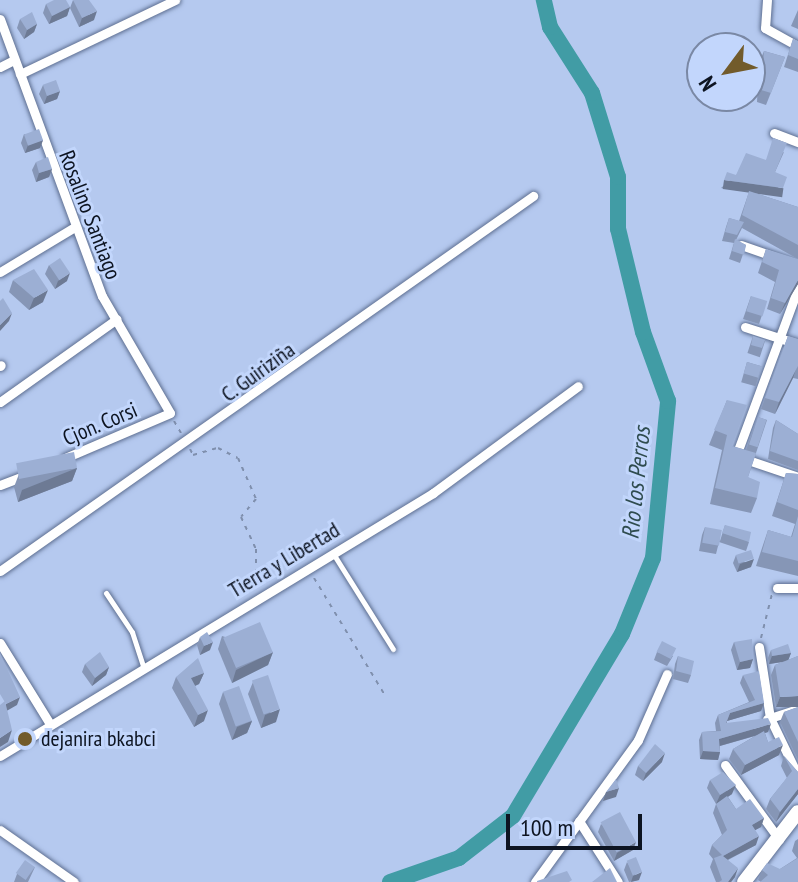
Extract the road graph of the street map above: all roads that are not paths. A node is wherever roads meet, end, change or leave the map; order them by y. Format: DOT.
graph roads {
  1 [pos="175,0"];
  2 [pos="767,0"];
  3 [pos="0,19"];
  4 [pos="798,46"];
  5 [pos="14,60"];
  6 [pos="0,67"];
  7 [pos="20,74"];
  8 [pos="774,133"];
  9 [pos="798,142"];
  10 [pos="533,196"];
  11 [pos="73,228"];
  12 [pos="741,245"];
  13 [pos="798,265"];
  14 [pos="0,272"];
  15 [pos="798,288"];
  16 [pos="117,319"];
  17 [pos="745,327"];
  18 [pos="780,337"];
  19 [pos="798,344"];
  20 [pos="578,386"];
  21 [pos="0,402"];
  22 [pos="170,413"];
  23 [pos="50,465"];
  24 [pos="38,470"];
  25 [pos="798,477"];
  26 [pos="0,485"];
  27 [pos="332,553"];
  28 [pos="0,571"];
  29 [pos="777,588"];
  30 [pos="798,588"];
  31 [pos="106,593"];
  32 [pos="0,643"];
  33 [pos="759,647"];
  34 [pos="393,649"];
  35 [pos="143,666"];
  36 [pos="667,674"];
  37 [pos="798,709"];
  38 [pos="770,718"];
  39 [pos="757,721"];
  40 [pos="50,724"];
  41 [pos="0,756"];
  42 [pos="725,765"];
  43 [pos="798,776"];
  44 [pos="798,812"];
  45 [pos="579,821"];
  46 [pos="0,830"];
  47 [pos="779,839"];
  48 [pos="74,882"];
  49 [pos="535,882"];
  50 [pos="618,882"];
  51 [pos="744,882"];
  1 -- 7 [label="street"];
  2 -- 4 [label="street"];
  3 -- 5 [label="street, Rosalino Santiago"];
  5 -- 6 [label="street"];
  5 -- 7 [label="street, Rosalino Santiago"];
  7 -- 11 [label="street, Rosalino Santiago"];
  8 -- 9 [label="street"];
  10 -- 28 [label="street, C. Guiriziña"];
  11 -- 14 [label="street"];
  11 -- 16 [label="street, Rosalino Santiago"];
  12 -- 13 [label="street"];
  15 -- 18 [label="street"];
  16 -- 21 [label="street"];
  16 -- 22 [label="street, Rosalino Santiago"];
  17 -- 18 [label="street"];
  18 -- 19 [label="street"];
  18 -- 25 [label="street"];
  20 -- 27 [label="street, Tierra y Libertad"];
  22 -- 23 [label="street, Cjon. Corsi"];
  24 -- 26 [label="street"];
  27 -- 34 [label="lane"];
  27 -- 35 [label="street, Tierra y Libertad"];
  29 -- 30 [label="street"];
  31 -- 35 [label="lane"];
  32 -- 40 [label="street"];
  33 -- 38 [label="street"];
  35 -- 40 [label="street, Tierra y Libertad"];
  36 -- 45 [label="street"];
  37 -- 38 [label="street"];
  38 -- 39 [label="street"];
  38 -- 43 [label="street"];
  40 -- 41 [label="street, Tierra y Libertad"];
  42 -- 47 [label="street"];
  44 -- 47 [label="street"];
  45 -- 49 [label="street"];
  45 -- 50 [label="street"];
  46 -- 48 [label="street"];
  47 -- 51 [label="street"];
}
